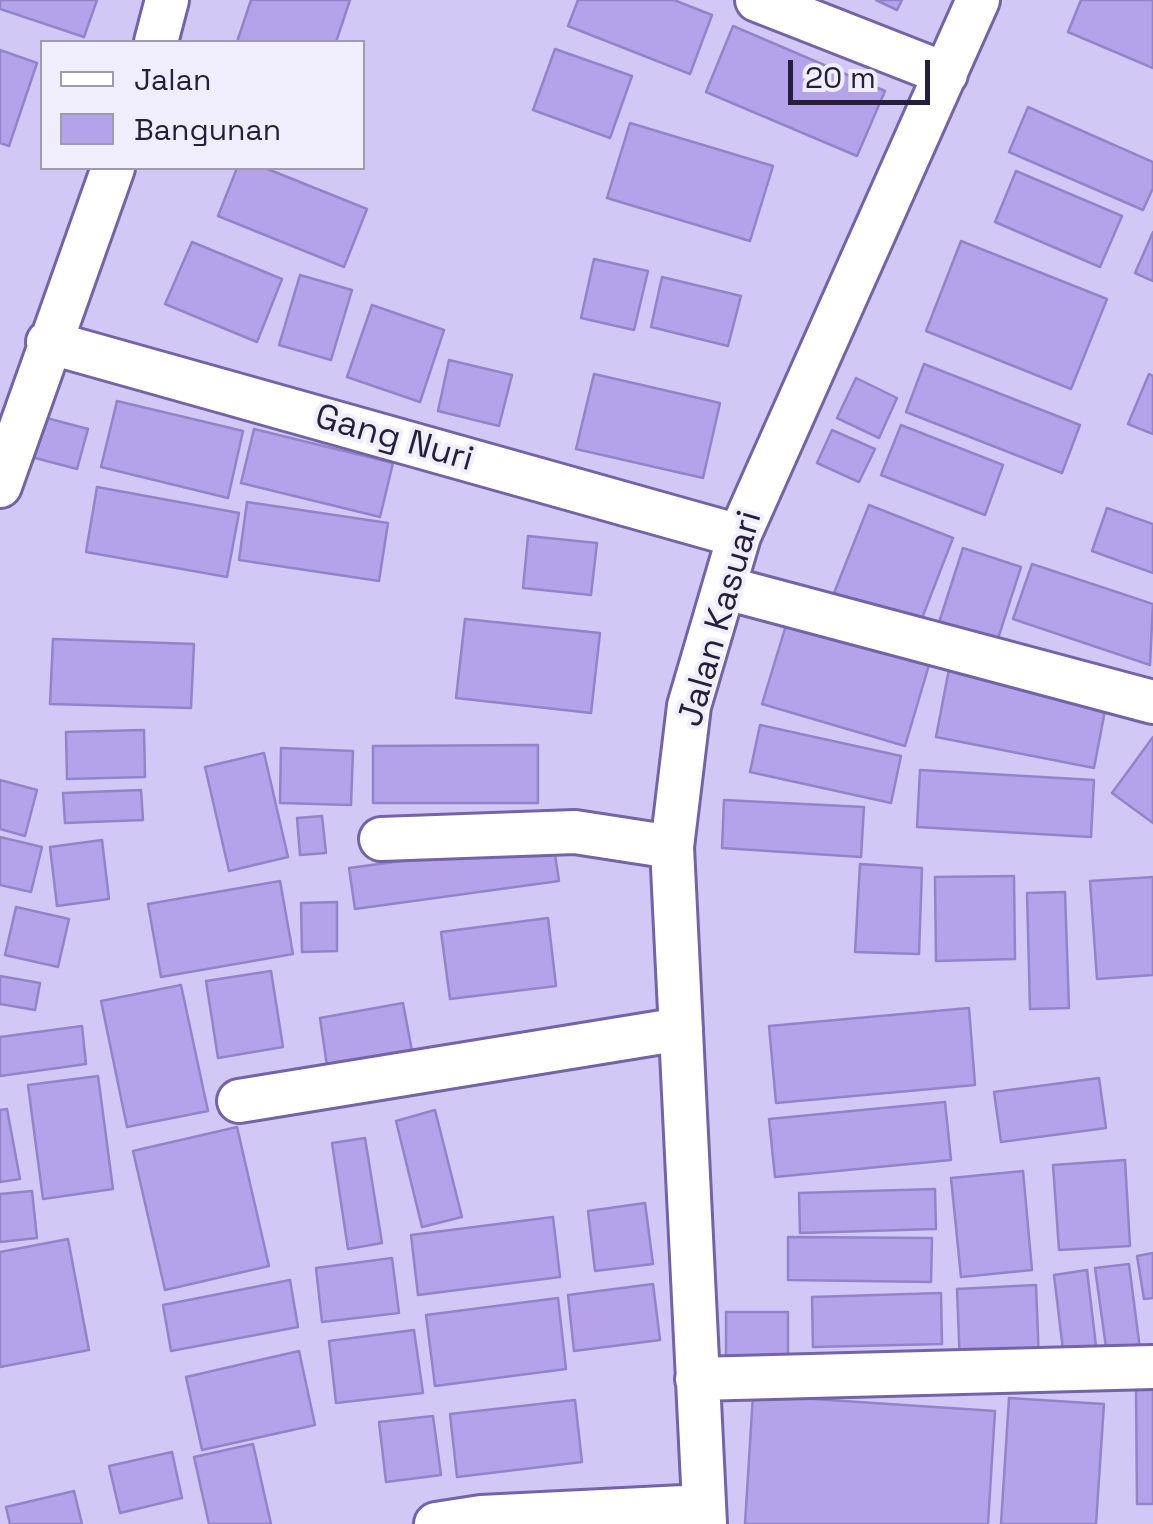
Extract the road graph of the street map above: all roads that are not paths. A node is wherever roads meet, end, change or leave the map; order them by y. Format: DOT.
graph roads {
  1 [pos="167,0"];
  2 [pos="757,0"];
  3 [pos="978,0"];
  4 [pos="157,40"];
  5 [pos="946,74"];
  6 [pos="112,170"];
  7 [pos="48,342"];
  8 [pos="7,442"];
  9 [pos="0,486"];
  10 [pos="740,536"];
  11 [pos="726,588"];
  12 [pos="1153,702"];
  13 [pos="381,838"];
  14 [pos="672,847"];
  15 [pos="681,1029"];
  16 [pos="240,1100"];
  17 [pos="1153,1367"];
  18 [pos="698,1379"];
  19 [pos="704,1515"];
  20 [pos="436,1524"];
  1 -- 4 [label="street"];
  2 -- 5 [label="street"];
  3 -- 5 [label="street, Jalan Kasuari"];
  5 -- 10 [label="street, Jalan Kasuari"];
  6 -- 7 [label="street"];
  7 -- 8 [label="street"];
  7 -- 10 [label="street, Gang Nuri"];
  8 -- 9 [label="street"];
  10 -- 11 [label="street, Jalan Kasuari"];
  11 -- 12 [label="street"];
  11 -- 14 [label="street, Jalan Kasuari"];
  13 -- 14 [label="street"];
  14 -- 15 [label="street, Jalan Kasuari"];
  15 -- 16 [label="street"];
  15 -- 18 [label="street, Jalan Kasuari"];
  17 -- 18 [label="street"];
  18 -- 19 [label="street, Jalan Kasuari"];
  19 -- 20 [label="street"];
}
